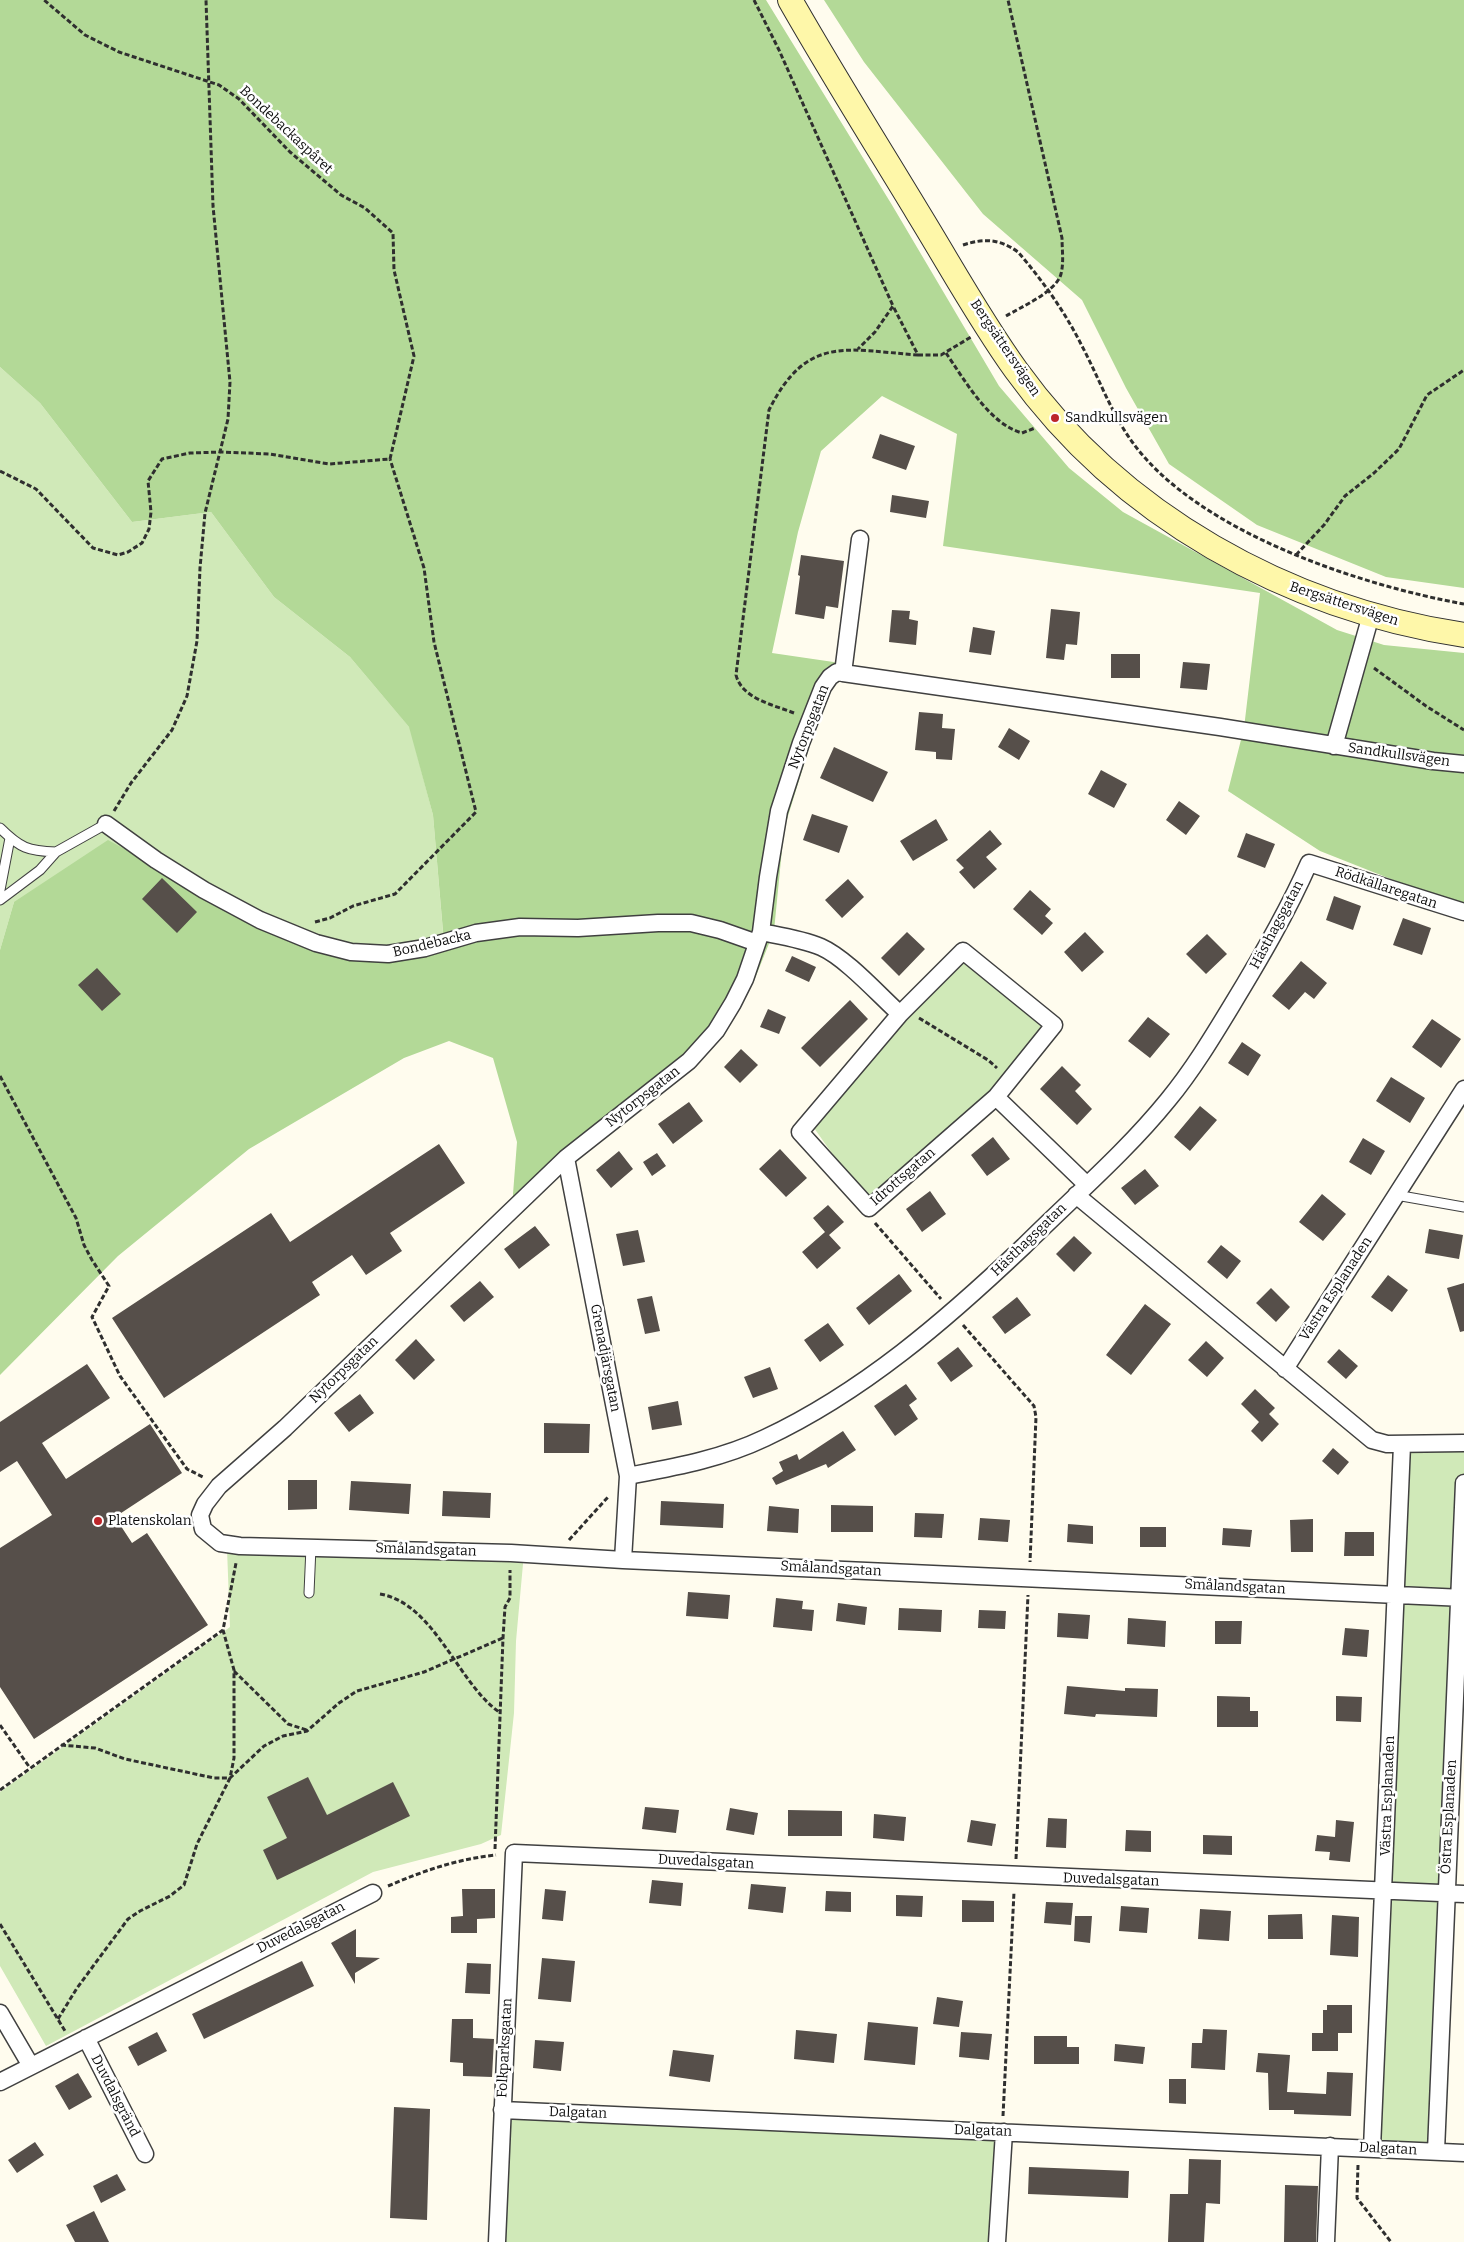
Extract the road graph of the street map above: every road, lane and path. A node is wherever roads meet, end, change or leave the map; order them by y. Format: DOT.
graph roads {
  1 [pos="44,0"];
  2 [pos="206,0"];
  3 [pos="754,0"];
  4 [pos="790,0"];
  5 [pos="1008,0"];
  6 [pos="208,82"];
  7 [pos="963,246"];
  8 [pos="1048,290"];
  9 [pos="893,306"];
  10 [pos="999,320"];
  11 [pos="978,333"];
  12 [pos="858,349"];
  13 [pos="946,353"];
  14 [pos="918,355"];
  15 [pos="1464,370"];
  16 [pos="1037,426"];
  17 [pos="221,452"];
  18 [pos="390,459"];
  19 [pos="0,472"];
  20 [pos="860,539"];
  21 [pos="1296,554"];
  22 [pos="1464,604"];
  23 [pos="1371,615"];
  24 [pos="1464,635"];
  25 [pos="1360,654"];
  26 [pos="843,673"];
  27 [pos="811,718"];
  28 [pos="1464,730"];
  29 [pos="1334,746"];
  30 [pos="1464,764"];
  31 [pos="106,824"];
  32 [pos="0,828"];
  33 [pos="10,838"];
  34 [pos="56,852"];
  35 [pos="1309,863"];
  36 [pos="0,890"];
  37 [pos="0,900"];
  38 [pos="1464,912"];
  39 [pos="310,924"];
  40 [pos="759,938"];
  41 [pos="903,1011"];
  42 [pos="0,1076"];
  43 [pos="1011,1080"];
  44 [pos="1464,1089"];
  45 [pos="996,1097"];
  46 [pos="566,1158"];
  47 [pos="1081,1190"];
  48 [pos="1396,1195"];
  49 [pos="1464,1207"];
  50 [pos="869,1208"];
  51 [pos="952,1312"];
  52 [pos="1285,1369"];
  53 [pos="1464,1444"];
  54 [pos="1402,1445"];
  55 [pos="628,1476"];
  56 [pos="1464,1483"];
  57 [pos="219,1486"];
  58 [pos="203,1529"];
  59 [pos="240,1546"];
  60 [pos="311,1547"];
  61 [pos="511,1553"];
  62 [pos="565,1556"];
  63 [pos="624,1560"];
  64 [pos="1029,1578"];
  65 [pos="309,1593"];
  66 [pos="380,1594"];
  67 [pos="1396,1595"];
  68 [pos="1461,1598"];
  69 [pos="223,1630"];
  70 [pos="503,1638"];
  71 [pos="455,1659"];
  72 [pos="234,1670"];
  73 [pos="500,1713"];
  74 [pos="0,1725"];
  75 [pos="307,1730"];
  76 [pos="61,1745"];
  77 [pos="30,1768"];
  78 [pos="230,1778"];
  79 [pos="0,1790"];
  80 [pos="514,1853"];
  81 [pos="495,1855"];
  82 [pos="1015,1876"];
  83 [pos="1384,1890"];
  84 [pos="373,1892"];
  85 [pos="1445,1893"];
  86 [pos="1464,1894"];
  87 [pos="0,1924"];
  88 [pos="0,2013"];
  89 [pos="58,2020"];
  90 [pos="79,2041"];
  91 [pos="31,2066"];
  92 [pos="0,2082"];
  93 [pos="502,2110"];
  94 [pos="1004,2132"];
  95 [pos="1330,2146"];
  96 [pos="1365,2148"];
  97 [pos="1436,2151"];
  98 [pos="1464,2153"];
  99 [pos="145,2154"];
  100 [pos="500,2242"];
  101 [pos="997,2242"];
  102 [pos="1326,2242"];
  103 [pos="1391,2242"];
  1 -- 6 [label="path, Bondebackaspåret"];
  2 -- 6 [label="path"];
  3 -- 9 [label="path"];
  4 -- 23 [label="street, Bergsättersvägen"];
  5 -- 8 [label="path"];
  6 -- 17 [label="path"];
  6 -- 18 [label="path, Bondebackaspåret"];
  7 -- 8 [label="path"];
  8 -- 10 [label="path"];
  8 -- 21 [label="path"];
  9 -- 12 [label="path"];
  9 -- 14 [label="path"];
  11 -- 13 [label="path"];
  12 -- 14 [label="path"];
  12 -- 27 [label="path"];
  13 -- 14 [label="path"];
  13 -- 16 [label="path"];
  15 -- 21 [label="path"];
  17 -- 18 [label="path"];
  17 -- 19 [label="path"];
  17 -- 31 [label="path"];
  18 -- 39 [label="path"];
  20 -- 26 [label="street, Nytorpsgatan"];
  21 -- 22 [label="path"];
  23 -- 24 [label="street, Bergsättersvägen"];
  23 -- 25 [label="street, Sandkullsvägen"];
  25 -- 28 [label="path"];
  25 -- 29 [label="street, Sandkullsvägen"];
  26 -- 27 [label="street, Nytorpsgatan"];
  26 -- 29 [label="street, Sandkullsvägen"];
  27 -- 40 [label="street, Nytorpsgatan"];
  29 -- 30 [label="street, Sandkullsvägen"];
  31 -- 34 [label="lane"];
  31 -- 40 [label="street, Bondebacka"];
  32 -- 33 [label="lane"];
  33 -- 34 [label="lane"];
  33 -- 36 [label="lane"];
  34 -- 37 [label="lane"];
  35 -- 38 [label="street, Rödkällaregatan"];
  35 -- 47 [label="street, Hästhagsgatan"];
  40 -- 41 [label="street"];
  40 -- 46 [label="street, Nytorpsgatan"];
  41 -- 43 [label="path"];
  41 -- 43 [label="street, Idrottsgatan"];
  41 -- 50 [label="street, Idrottsgatan"];
  42 -- 57 [label="path"];
  43 -- 45 [label="street, Idrottsgatan"];
  44 -- 48 [label="street, Västra Esplanaden"];
  45 -- 47 [label="street"];
  45 -- 50 [label="street, Idrottsgatan"];
  46 -- 55 [label="street, Grenadjärsgatan"];
  46 -- 57 [label="street, Nytorpsgatan"];
  47 -- 51 [label="street, Hästhagsgatan"];
  47 -- 52 [label="street"];
  48 -- 49 [label="lane"];
  48 -- 52 [label="street, Västra Esplanaden"];
  50 -- 51 [label="path"];
  51 -- 55 [label="street, Hästhagsgatan"];
  51 -- 64 [label="path"];
  52 -- 54 [label="street"];
  53 -- 54 [label="street"];
  54 -- 67 [label="street, Västra Esplanaden"];
  55 -- 62 [label="path"];
  55 -- 63 [label="street, Grenadjärsgatan"];
  56 -- 68 [label="street, Östra Esplanaden"];
  57 -- 58 [label="street, Nytorpsgatan"];
  58 -- 59 [label="street, Smålandsgatan"];
  59 -- 60 [label="street, Smålandsgatan"];
  59 -- 69 [label="path"];
  60 -- 61 [label="street, Smålandsgatan"];
  60 -- 65 [label="lane"];
  61 -- 62 [label="street, Smålandsgatan"];
  61 -- 70 [label="path"];
  62 -- 63 [label="street, Smålandsgatan"];
  63 -- 64 [label="street, Smålandsgatan"];
  64 -- 67 [label="street, Smålandsgatan"];
  64 -- 82 [label="path"];
  66 -- 71 [label="path"];
  67 -- 68 [label="street, Smålandsgatan"];
  67 -- 83 [label="street, Västra Esplanaden"];
  68 -- 85 [label="street, Östra Esplanaden"];
  69 -- 72 [label="path"];
  69 -- 76 [label="path"];
  70 -- 71 [label="path"];
  70 -- 73 [label="path"];
  71 -- 73 [label="path"];
  71 -- 75 [label="path"];
  72 -- 75 [label="path"];
  72 -- 78 [label="path"];
  73 -- 81 [label="path"];
  74 -- 77 [label="path"];
  75 -- 78 [label="path"];
  76 -- 77 [label="path"];
  76 -- 78 [label="path"];
  77 -- 79 [label="path"];
  78 -- 89 [label="path"];
  80 -- 81 [label="path"];
  80 -- 82 [label="street, Duvedalsgatan"];
  80 -- 93 [label="street, Folkparksgatan"];
  81 -- 84 [label="path"];
  82 -- 83 [label="street, Duvedalsgatan"];
  82 -- 94 [label="path"];
  83 -- 85 [label="street, Duvedalsgatan"];
  83 -- 96 [label="street, Västra Esplanaden"];
  84 -- 90 [label="street, Duvedalsgatan"];
  85 -- 86 [label="street, Duvedalsgatan"];
  85 -- 97 [label="street, Östra Esplanaden"];
  87 -- 89 [label="path"];
  88 -- 91 [label="street"];
  89 -- 90 [label="path"];
  90 -- 91 [label="street, Duvedalsgatan"];
  90 -- 99 [label="street, Duvdalsgränd"];
  91 -- 92 [label="street, Duvedalsgatan"];
  93 -- 94 [label="street, Dalgatan"];
  93 -- 100 [label="street, Folkparksgatan"];
  94 -- 95 [label="street, Dalgatan"];
  94 -- 101 [label="street"];
  95 -- 96 [label="street, Dalgatan"];
  95 -- 102 [label="street"];
  96 -- 97 [label="street, Dalgatan"];
  96 -- 103 [label="path"];
  97 -- 98 [label="street, Dalgatan"];
}
